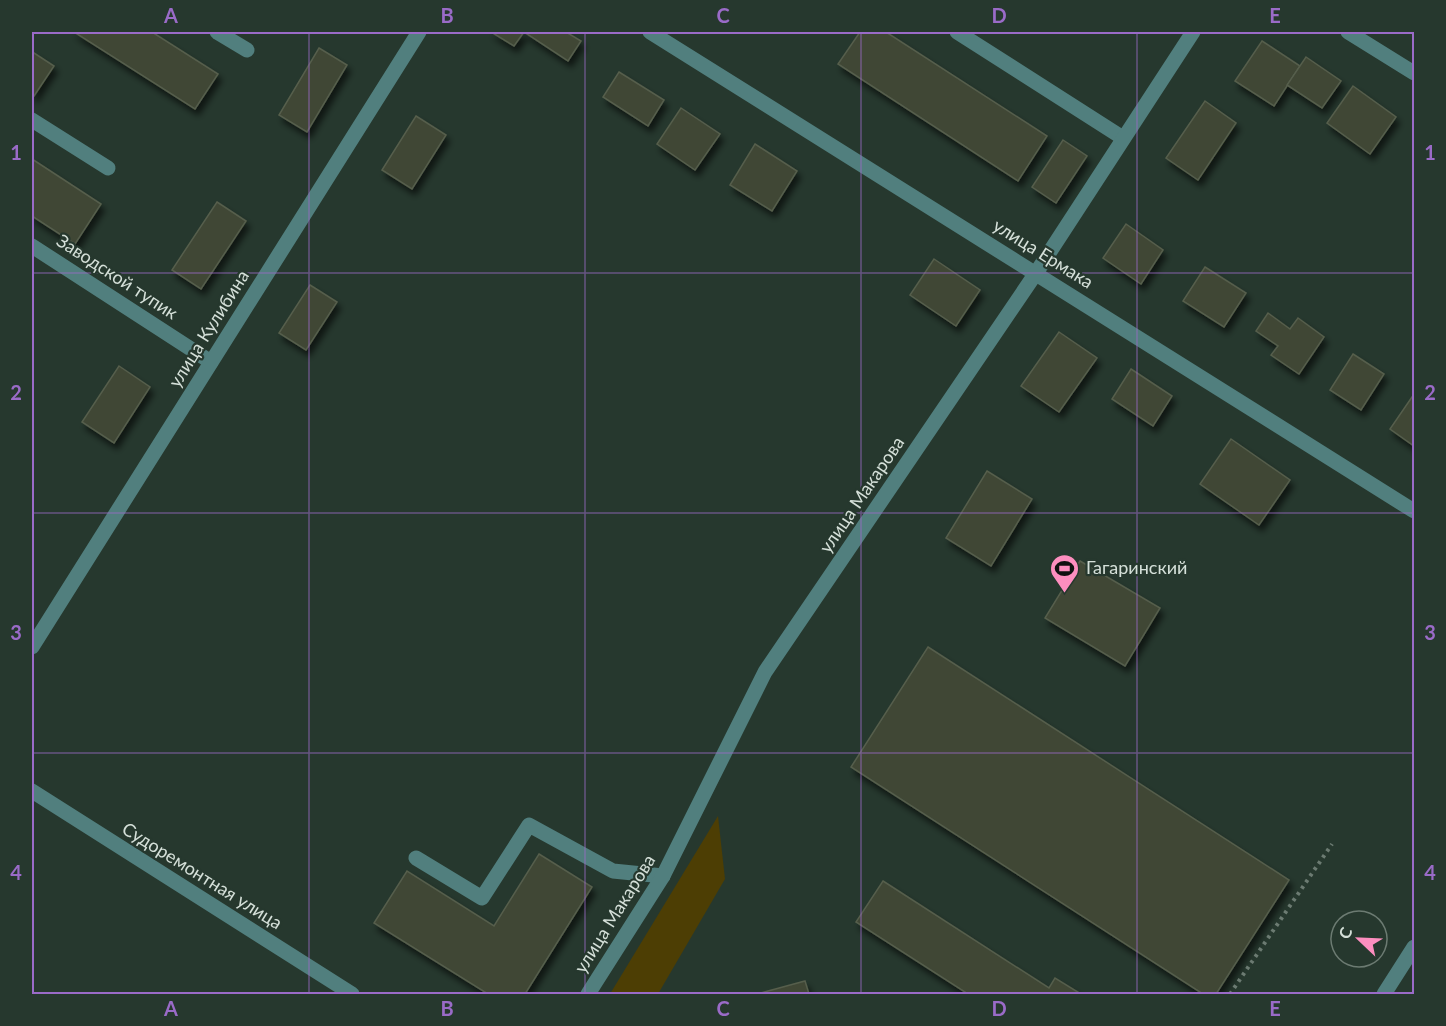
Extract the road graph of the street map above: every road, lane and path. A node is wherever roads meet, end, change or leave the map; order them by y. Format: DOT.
graph roads {
  1 [pos="218,32"];
  2 [pos="419,32"];
  3 [pos="650,32"];
  4 [pos="957,32"];
  5 [pos="1192,32"];
  6 [pos="1348,32"];
  7 [pos="247,50"];
  8 [pos="1414,73"];
  9 [pos="32,120"];
  10 [pos="1124,138"];
  11 [pos="108,168"];
  12 [pos="32,246"];
  13 [pos="1036,273"];
  14 [pos="211,362"];
  15 [pos="1414,511"];
  16 [pos="32,647"];
  17 [pos="32,791"];
  18 [pos="1332,844"];
  19 [pos="416,858"];
  20 [pos="663,876"];
  21 [pos="1414,946"];
  22 [pos="352,994"];
  23 [pos="588,994"];
  24 [pos="1230,994"];
  25 [pos="1384,994"];
  1 -- 7 [label="street"];
  2 -- 14 [label="street, улица Кулибина"];
  3 -- 13 [label="street, улица Ермака"];
  4 -- 10 [label="street"];
  5 -- 10 [label="street, улица Макарова"];
  6 -- 8 [label="street"];
  9 -- 11 [label="street"];
  10 -- 13 [label="street, улица Макарова"];
  12 -- 14 [label="street, Заводской тупик"];
  13 -- 15 [label="street, улица Ермака"];
  13 -- 20 [label="street, улица Макарова"];
  14 -- 16 [label="street, улица Кулибина"];
  17 -- 22 [label="street, Судоремонтная улица"];
  18 -- 24 [label="path"];
  19 -- 20 [label="street"];
  20 -- 23 [label="street, улица Макарова"];
  21 -- 25 [label="street"];
}
